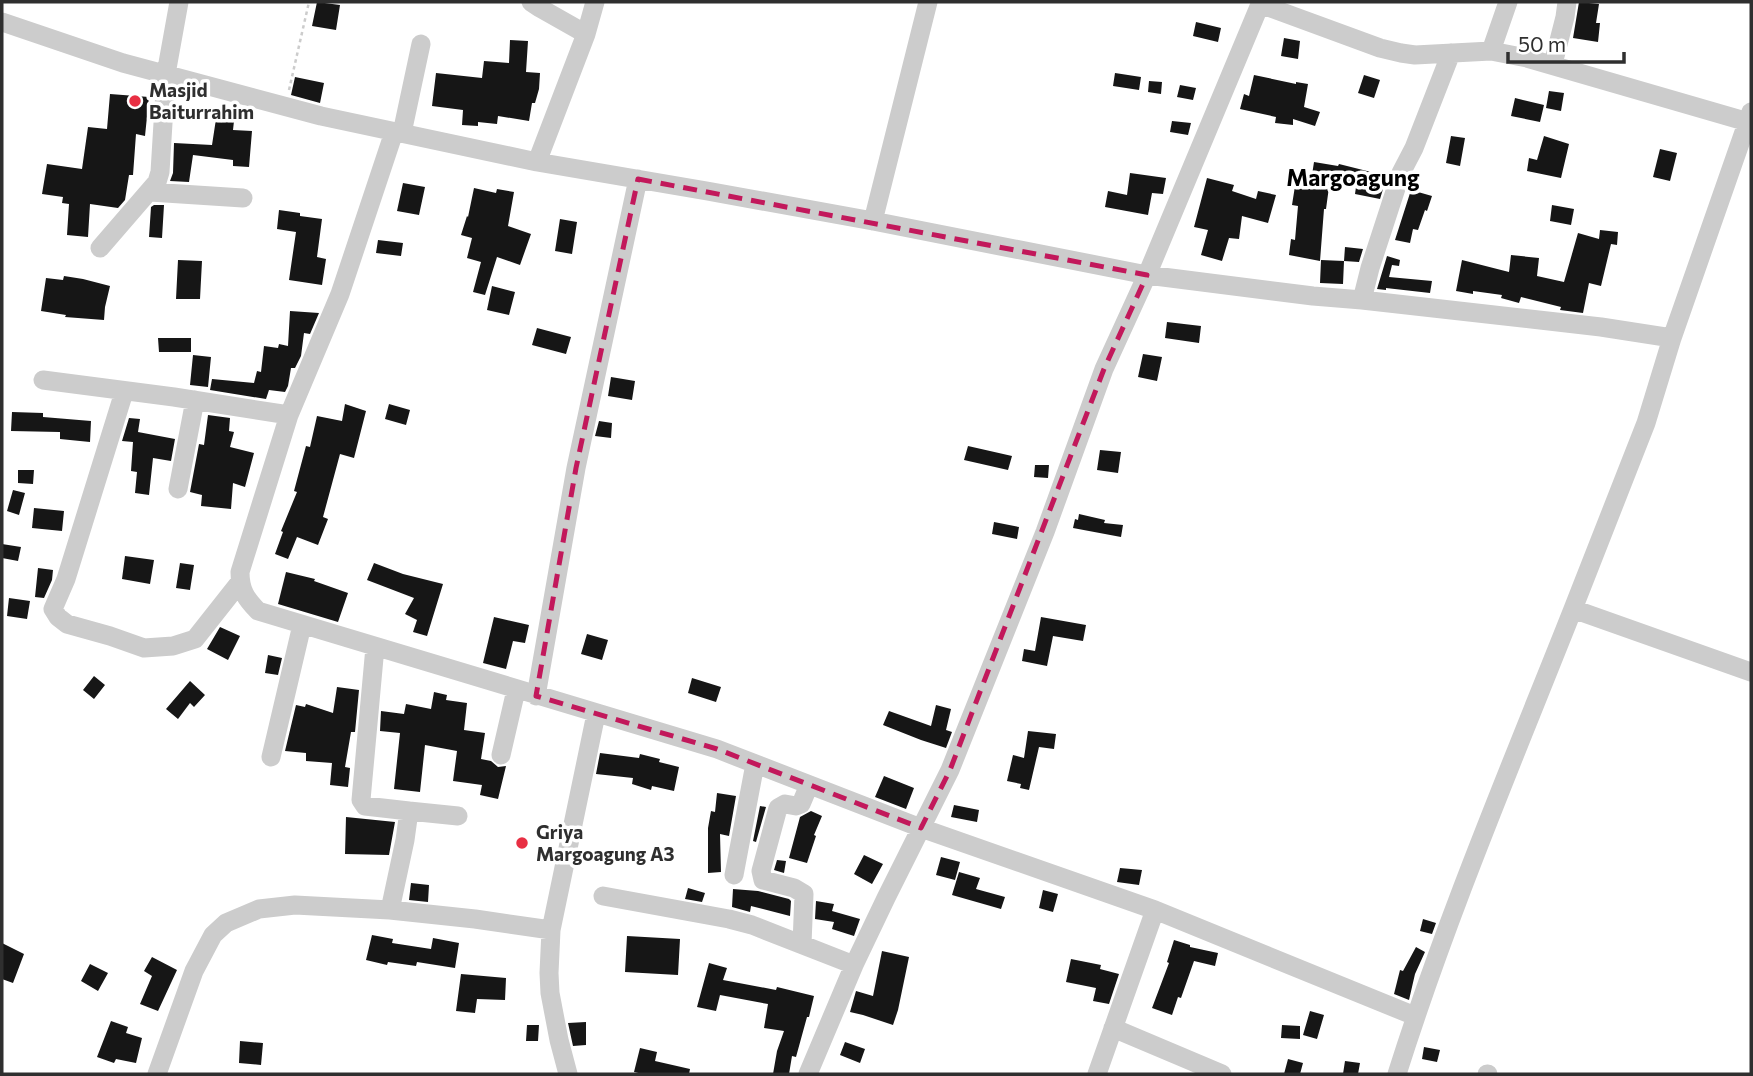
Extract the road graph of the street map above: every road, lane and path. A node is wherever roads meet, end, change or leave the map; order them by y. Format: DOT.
graph roads {
  1 [pos="179,2"];
  2 [pos="309,2"];
  3 [pos="531,2"];
  4 [pos="595,2"];
  5 [pos="928,2"];
  6 [pos="1508,2"];
  7 [pos="1567,2"];
  8 [pos="1261,3"];
  9 [pos="2,22"];
  10 [pos="586,34"];
  11 [pos="421,44"];
  12 [pos="1491,51"];
  13 [pos="1451,53"];
  14 [pos="1553,64"];
  15 [pos="166,74"];
  16 [pos="286,107"];
  17 [pos="1750,117"];
  18 [pos="398,132"];
  19 [pos="537,162"];
  20 [pos="638,179"];
  21 [pos="150,192"];
  22 [pos="243,198"];
  23 [pos="873,221"];
  24 [pos="100,248"];
  25 [pos="1147,275"];
  26 [pos="1362,300"];
  27 [pos="1672,338"];
  28 [pos="43,380"];
  29 [pos="124,392"];
  30 [pos="195,401"];
  31 [pos="289,415"];
  32 [pos="178,489"];
  33 [pos="240,582"];
  34 [pos="1573,609"];
  35 [pos="302,625"];
  36 [pos="375,647"];
  37 [pos="1751,672"];
  38 [pos="516,690"];
  39 [pos="536,696"];
  40 [pos="596,714"];
  41 [pos="501,755"];
  42 [pos="271,757"];
  43 [pos="755,764"];
  44 [pos="809,785"];
  45 [pos="409,811"];
  46 [pos="458,816"];
  47 [pos="921,828"];
  48 [pos="734,876"];
  49 [pos="603,895"];
  50 [pos="390,909"];
  51 [pos="1155,910"];
  52 [pos="551,930"];
  53 [pos="802,944"];
  54 [pos="854,965"];
  55 [pos="1415,1016"];
  56 [pos="1113,1028"];
  57 [pos="157,1074"];
  58 [pos="568,1074"];
  59 [pos="808,1074"];
  60 [pos="1097,1074"];
  61 [pos="1222,1074"];
  62 [pos="1397,1074"];
  1 -- 15 [label="street"];
  2 -- 16 [label="path"];
  3 -- 10 [label="street"];
  4 -- 10 [label="street"];
  5 -- 23 [label="street"];
  6 -- 12 [label="street"];
  7 -- 14 [label="street"];
  8 -- 13 [label="street"];
  8 -- 25 [label="street"];
  9 -- 15 [label="street"];
  10 -- 19 [label="street"];
  11 -- 18 [label="street"];
  12 -- 13 [label="street"];
  12 -- 14 [label="street"];
  13 -- 26 [label="street"];
  14 -- 17 [label="street"];
  15 -- 16 [label="street"];
  15 -- 21 [label="street"];
  16 -- 18 [label="street"];
  17 -- 27 [label="street"];
  18 -- 19 [label="street"];
  18 -- 31 [label="street"];
  19 -- 20 [label="street"];
  20 -- 23 [label="street"];
  20 -- 39 [label="street"];
  21 -- 22 [label="street"];
  21 -- 24 [label="street"];
  23 -- 25 [label="street"];
  25 -- 26 [label="street"];
  25 -- 47 [label="street"];
  26 -- 27 [label="street"];
  27 -- 34 [label="street"];
  28 -- 29 [label="street"];
  29 -- 30 [label="street"];
  29 -- 33 [label="street"];
  30 -- 31 [label="street"];
  30 -- 32 [label="street"];
  31 -- 33 [label="street"];
  33 -- 35 [label="street"];
  34 -- 37 [label="street"];
  34 -- 55 [label="street"];
  35 -- 36 [label="street"];
  35 -- 42 [label="street"];
  36 -- 38 [label="street"];
  36 -- 45 [label="street"];
  38 -- 39 [label="street"];
  38 -- 41 [label="street"];
  39 -- 40 [label="street"];
  40 -- 43 [label="street"];
  40 -- 52 [label="street"];
  43 -- 44 [label="street"];
  43 -- 48 [label="street"];
  44 -- 47 [label="street"];
  44 -- 53 [label="street"];
  45 -- 46 [label="street"];
  45 -- 50 [label="street"];
  47 -- 51 [label="street"];
  47 -- 54 [label="street"];
  49 -- 53 [label="street"];
  50 -- 52 [label="street"];
  50 -- 57 [label="street"];
  51 -- 55 [label="street"];
  51 -- 56 [label="street"];
  52 -- 58 [label="street"];
  53 -- 54 [label="street"];
  54 -- 59 [label="street"];
  55 -- 62 [label="street"];
  56 -- 60 [label="street"];
  56 -- 61 [label="street"];
}
